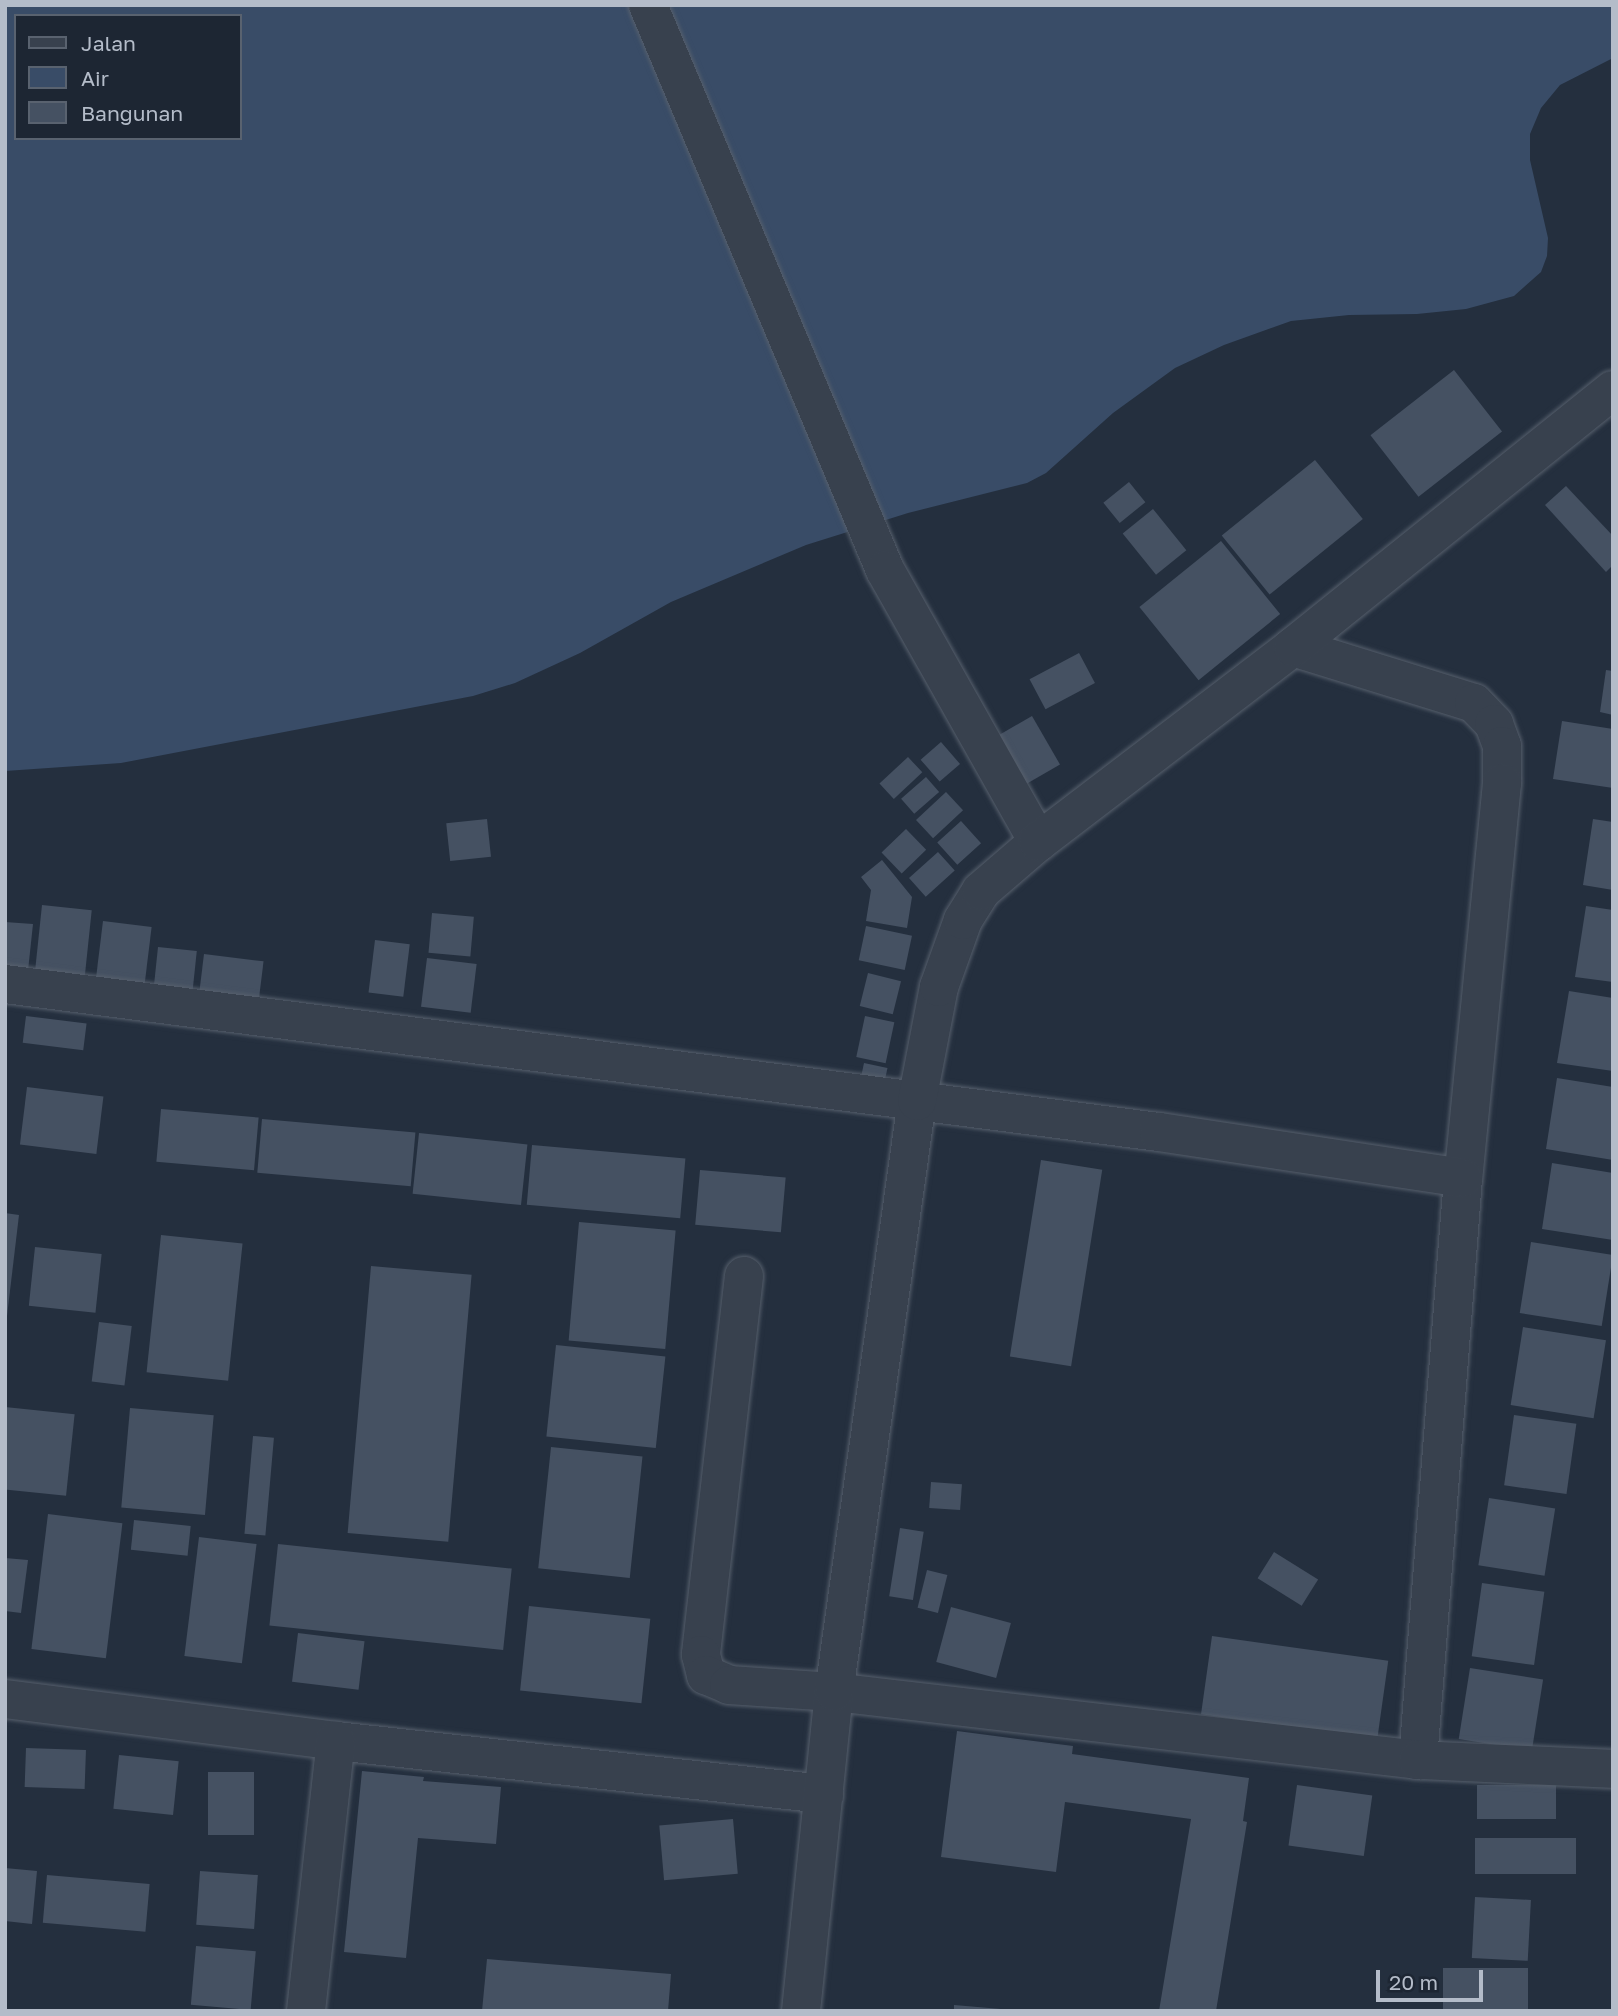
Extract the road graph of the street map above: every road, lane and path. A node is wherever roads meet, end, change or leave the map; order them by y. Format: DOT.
graph roads {
  1 [pos="648,5"];
  2 [pos="1613,390"];
  3 [pos="1293,647"];
  4 [pos="1038,842"];
  5 [pos="5,984"];
  6 [pos="917,1101"];
  7 [pos="1463,1178"];
  8 [pos="744,1276"];
  9 [pos="834,1692"];
  10 [pos="5,1699"];
  11 [pos="336,1741"];
  12 [pos="1418,1760"];
  13 [pos="1613,1769"];
  14 [pos="824,1794"];
  15 [pos="306,2011"];
  16 [pos="800,2011"];
  1 -- 4 [label="street"];
  2 -- 3 [label="street"];
  3 -- 4 [label="street"];
  3 -- 7 [label="street"];
  4 -- 6 [label="street"];
  5 -- 6 [label="street"];
  6 -- 7 [label="street"];
  6 -- 9 [label="street"];
  7 -- 12 [label="street"];
  8 -- 9 [label="street"];
  9 -- 12 [label="street"];
  9 -- 14 [label="street"];
  10 -- 11 [label="street"];
  11 -- 14 [label="street"];
  11 -- 15 [label="street"];
  12 -- 13 [label="street"];
  14 -- 16 [label="street"];
}
